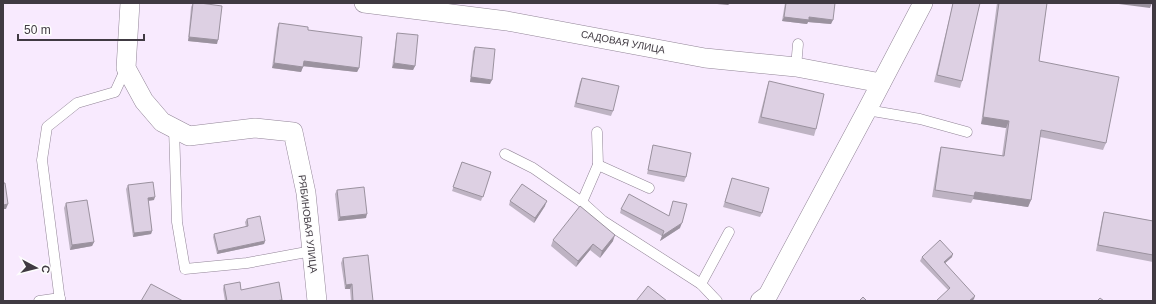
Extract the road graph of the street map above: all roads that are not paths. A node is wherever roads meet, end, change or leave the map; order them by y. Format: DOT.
graph roads {
  1 [pos="130,3"];
  2 [pos="364,3"];
  3 [pos="923,3"];
  4 [pos="798,44"];
  5 [pos="796,67"];
  6 [pos="126,68"];
  7 [pos="881,83"];
  8 [pos="867,110"];
  9 [pos="174,128"];
  10 [pos="597,132"];
  11 [pos="967,132"];
  12 [pos="505,154"];
  13 [pos="598,165"];
  14 [pos="649,188"];
  15 [pos="582,202"];
  16 [pos="729,232"];
  17 [pos="312,251"];
  18 [pos="701,284"];
  19 [pos="767,299"];
  20 [pos="60,300"];
  21 [pos="39,301"];
  22 [pos="317,301"];
  23 [pos="717,301"];
  1 -- 6 [label="street"];
  2 -- 5 [label="street, САДОВАЯ УЛИЦА"];
  3 -- 7 [label="street"];
  4 -- 5 [label="lane"];
  5 -- 7 [label="street, САДОВАЯ УЛИЦА"];
  6 -- 9 [label="street, РЯБИНОВАЯ УЛИЦА"];
  6 -- 20 [label="lane"];
  7 -- 8 [label="street"];
  8 -- 11 [label="lane"];
  8 -- 19 [label="street"];
  9 -- 17 [label="street, РЯБИНОВАЯ УЛИЦА"];
  9 -- 17 [label="lane"];
  10 -- 13 [label="lane"];
  12 -- 15 [label="lane"];
  13 -- 14 [label="lane"];
  13 -- 15 [label="lane"];
  15 -- 18 [label="lane"];
  16 -- 18 [label="lane"];
  17 -- 22 [label="street, РЯБИНОВАЯ УЛИЦА"];
  18 -- 23 [label="lane"];
  20 -- 21 [label="lane"];
}
